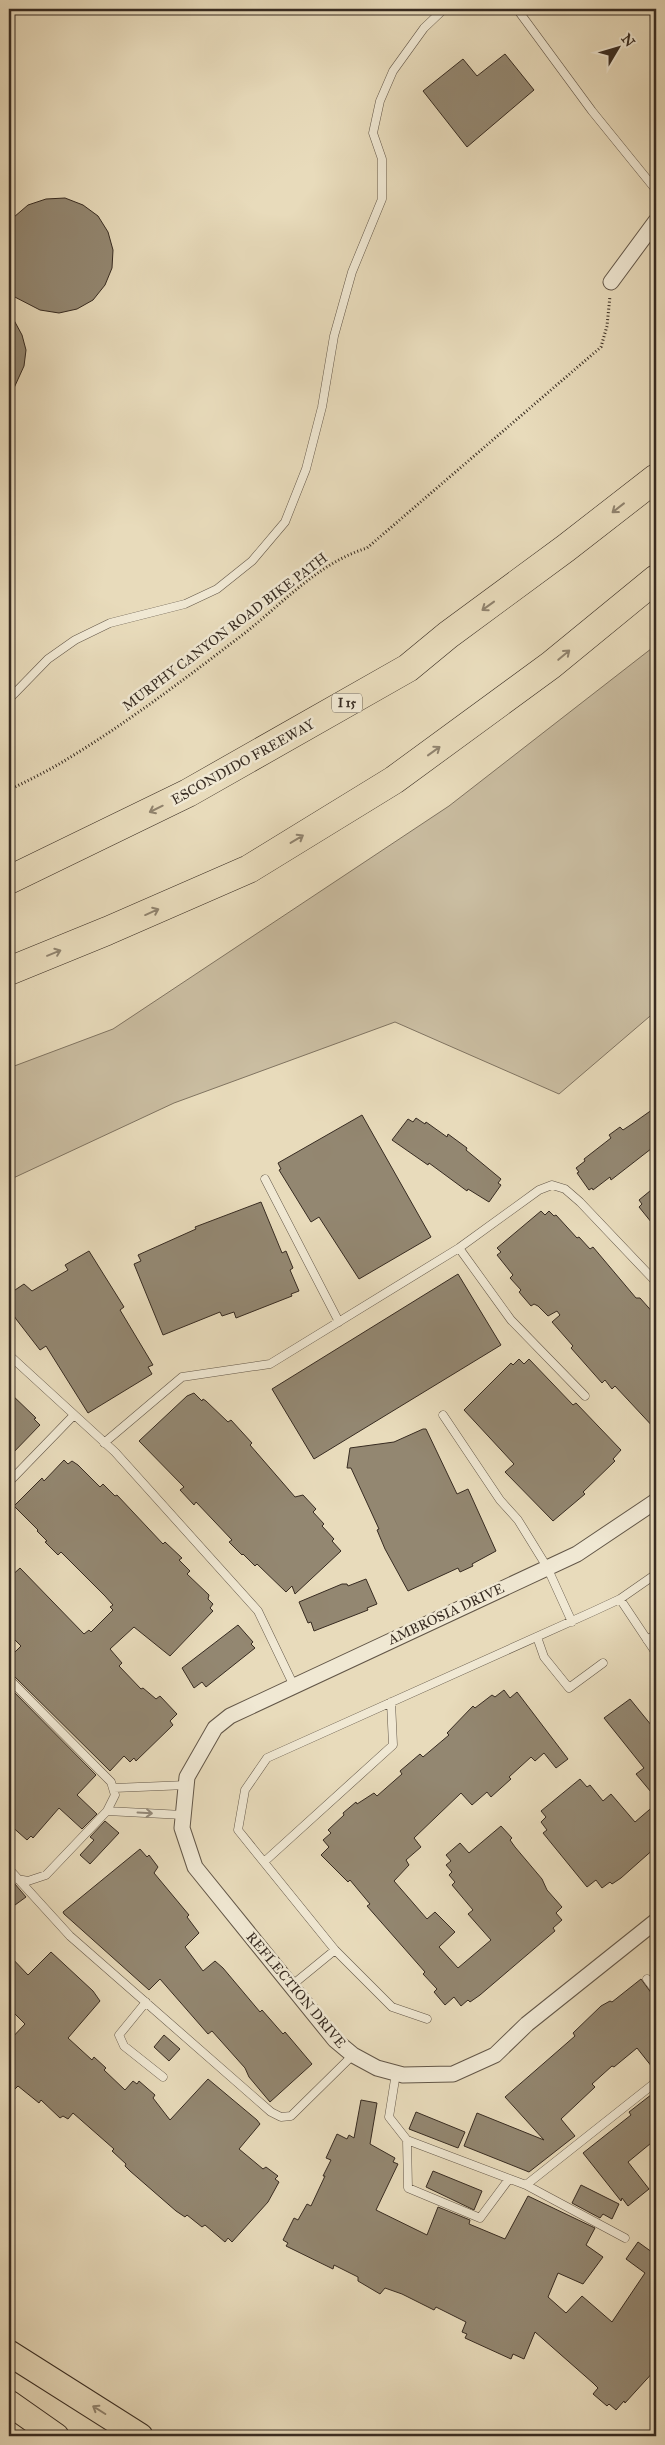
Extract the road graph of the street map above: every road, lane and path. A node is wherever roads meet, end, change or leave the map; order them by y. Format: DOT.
graph roads {
  1 [pos="444,9"];
  2 [pos="517,9"];
  3 [pos="656,190"];
  4 [pos="656,221"];
  5 [pos="611,282"];
  6 [pos="656,478"];
  7 [pos="656,579"];
  8 [pos="9,699"];
  9 [pos="9,790"];
  10 [pos="9,880"];
  11 [pos="9,970"];
  12 [pos="265,1179"];
  13 [pos="460,1248"];
  14 [pos="656,1282"];
  15 [pos="339,1322"];
  16 [pos="9,1355"];
  17 [pos="585,1396"];
  18 [pos="74,1415"];
  19 [pos="443,1415"];
  20 [pos="104,1443"];
  21 [pos="9,1482"];
  22 [pos="656,1501"];
  23 [pos="547,1567"];
  24 [pos="656,1574"];
  25 [pos="620,1599"];
  26 [pos="572,1622"];
  27 [pos="656,1634"];
  28 [pos="537,1637"];
  29 [pos="647,1640"];
  30 [pos="656,1653"];
  31 [pos="603,1663"];
  32 [pos="9,1679"];
  33 [pos="294,1686"];
  34 [pos="391,1702"];
  35 [pos="230,1716"];
  36 [pos="186,1785"];
  37 [pos="114,1788"];
  38 [pos="108,1810"];
  39 [pos="184,1815"];
  40 [pos="264,1862"];
  41 [pos="9,1869"];
  42 [pos="17,1879"];
  43 [pos="656,1921"];
  44 [pos="335,1950"];
  45 [pos="647,1979"];
  46 [pos="291,1986"];
  47 [pos="656,1991"];
  48 [pos="146,2002"];
  49 [pos="427,2019"];
  50 [pos="352,2055"];
  51 [pos="396,2073"];
  52 [pos="163,2077"];
  53 [pos="656,2082"];
  54 [pos="407,2140"];
  55 [pos="509,2179"];
  56 [pos="526,2186"];
  57 [pos="624,2238"];
  58 [pos="9,2353"];
  59 [pos="9,2403"];
  60 [pos="56,2436"];
  61 [pos="140,2436"];
  1 -- 8 [label="lane"];
  2 -- 3 [label="lane"];
  4 -- 5 [label="street"];
  5 -- 9 [label="path, MURPHY CANYON ROAD BIKE PATH"];
  6 -- 10 [label="highway, ESCONDIDO FREEWAY / I 15, one-way"];
  11 -- 7 [label="highway, one-way"];
  12 -- 15 [label="lane"];
  13 -- 14 [label="lane"];
  13 -- 15 [label="lane"];
  13 -- 17 [label="lane"];
  15 -- 20 [label="lane"];
  16 -- 18 [label="lane"];
  18 -- 20 [label="lane"];
  18 -- 21 [label="lane"];
  19 -- 23 [label="lane"];
  20 -- 33 [label="lane"];
  22 -- 23 [label="street, AMBROSIA DRIVE"];
  23 -- 26 [label="lane"];
  23 -- 33 [label="street, AMBROSIA DRIVE"];
  24 -- 25 [label="lane"];
  25 -- 26 [label="lane"];
  25 -- 29 [label="lane"];
  26 -- 28 [label="lane"];
  27 -- 29 [label="lane"];
  28 -- 31 [label="lane"];
  28 -- 34 [label="lane"];
  29 -- 30 [label="lane"];
  32 -- 37 [label="lane"];
  33 -- 35 [label="street, AMBROSIA DRIVE"];
  34 -- 40 [label="lane"];
  34 -- 40 [label="lane"];
  35 -- 36 [label="street, REFLECTION DRIVE"];
  36 -- 37 [label="lane"];
  36 -- 39 [label="street, REFLECTION DRIVE"];
  37 -- 38 [label="lane"];
  38 -- 39 [label="lane, one-way"];
  38 -- 42 [label="lane"];
  39 -- 46 [label="street, REFLECTION DRIVE"];
  40 -- 44 [label="lane"];
  41 -- 42 [label="lane"];
  42 -- 48 [label="lane"];
  43 -- 51 [label="street, REFLECTION DRIVE"];
  44 -- 46 [label="lane"];
  44 -- 49 [label="lane"];
  45 -- 47 [label="lane"];
  46 -- 50 [label="street, REFLECTION DRIVE"];
  48 -- 50 [label="lane"];
  48 -- 52 [label="lane"];
  50 -- 51 [label="street, REFLECTION DRIVE"];
  51 -- 54 [label="lane"];
  53 -- 56 [label="lane"];
  54 -- 55 [label="lane"];
  54 -- 55 [label="lane"];
  55 -- 56 [label="lane"];
  56 -- 57 [label="lane"];
  61 -- 58 [label="main road, one-way"];
  59 -- 60 [label="main road"];
}
